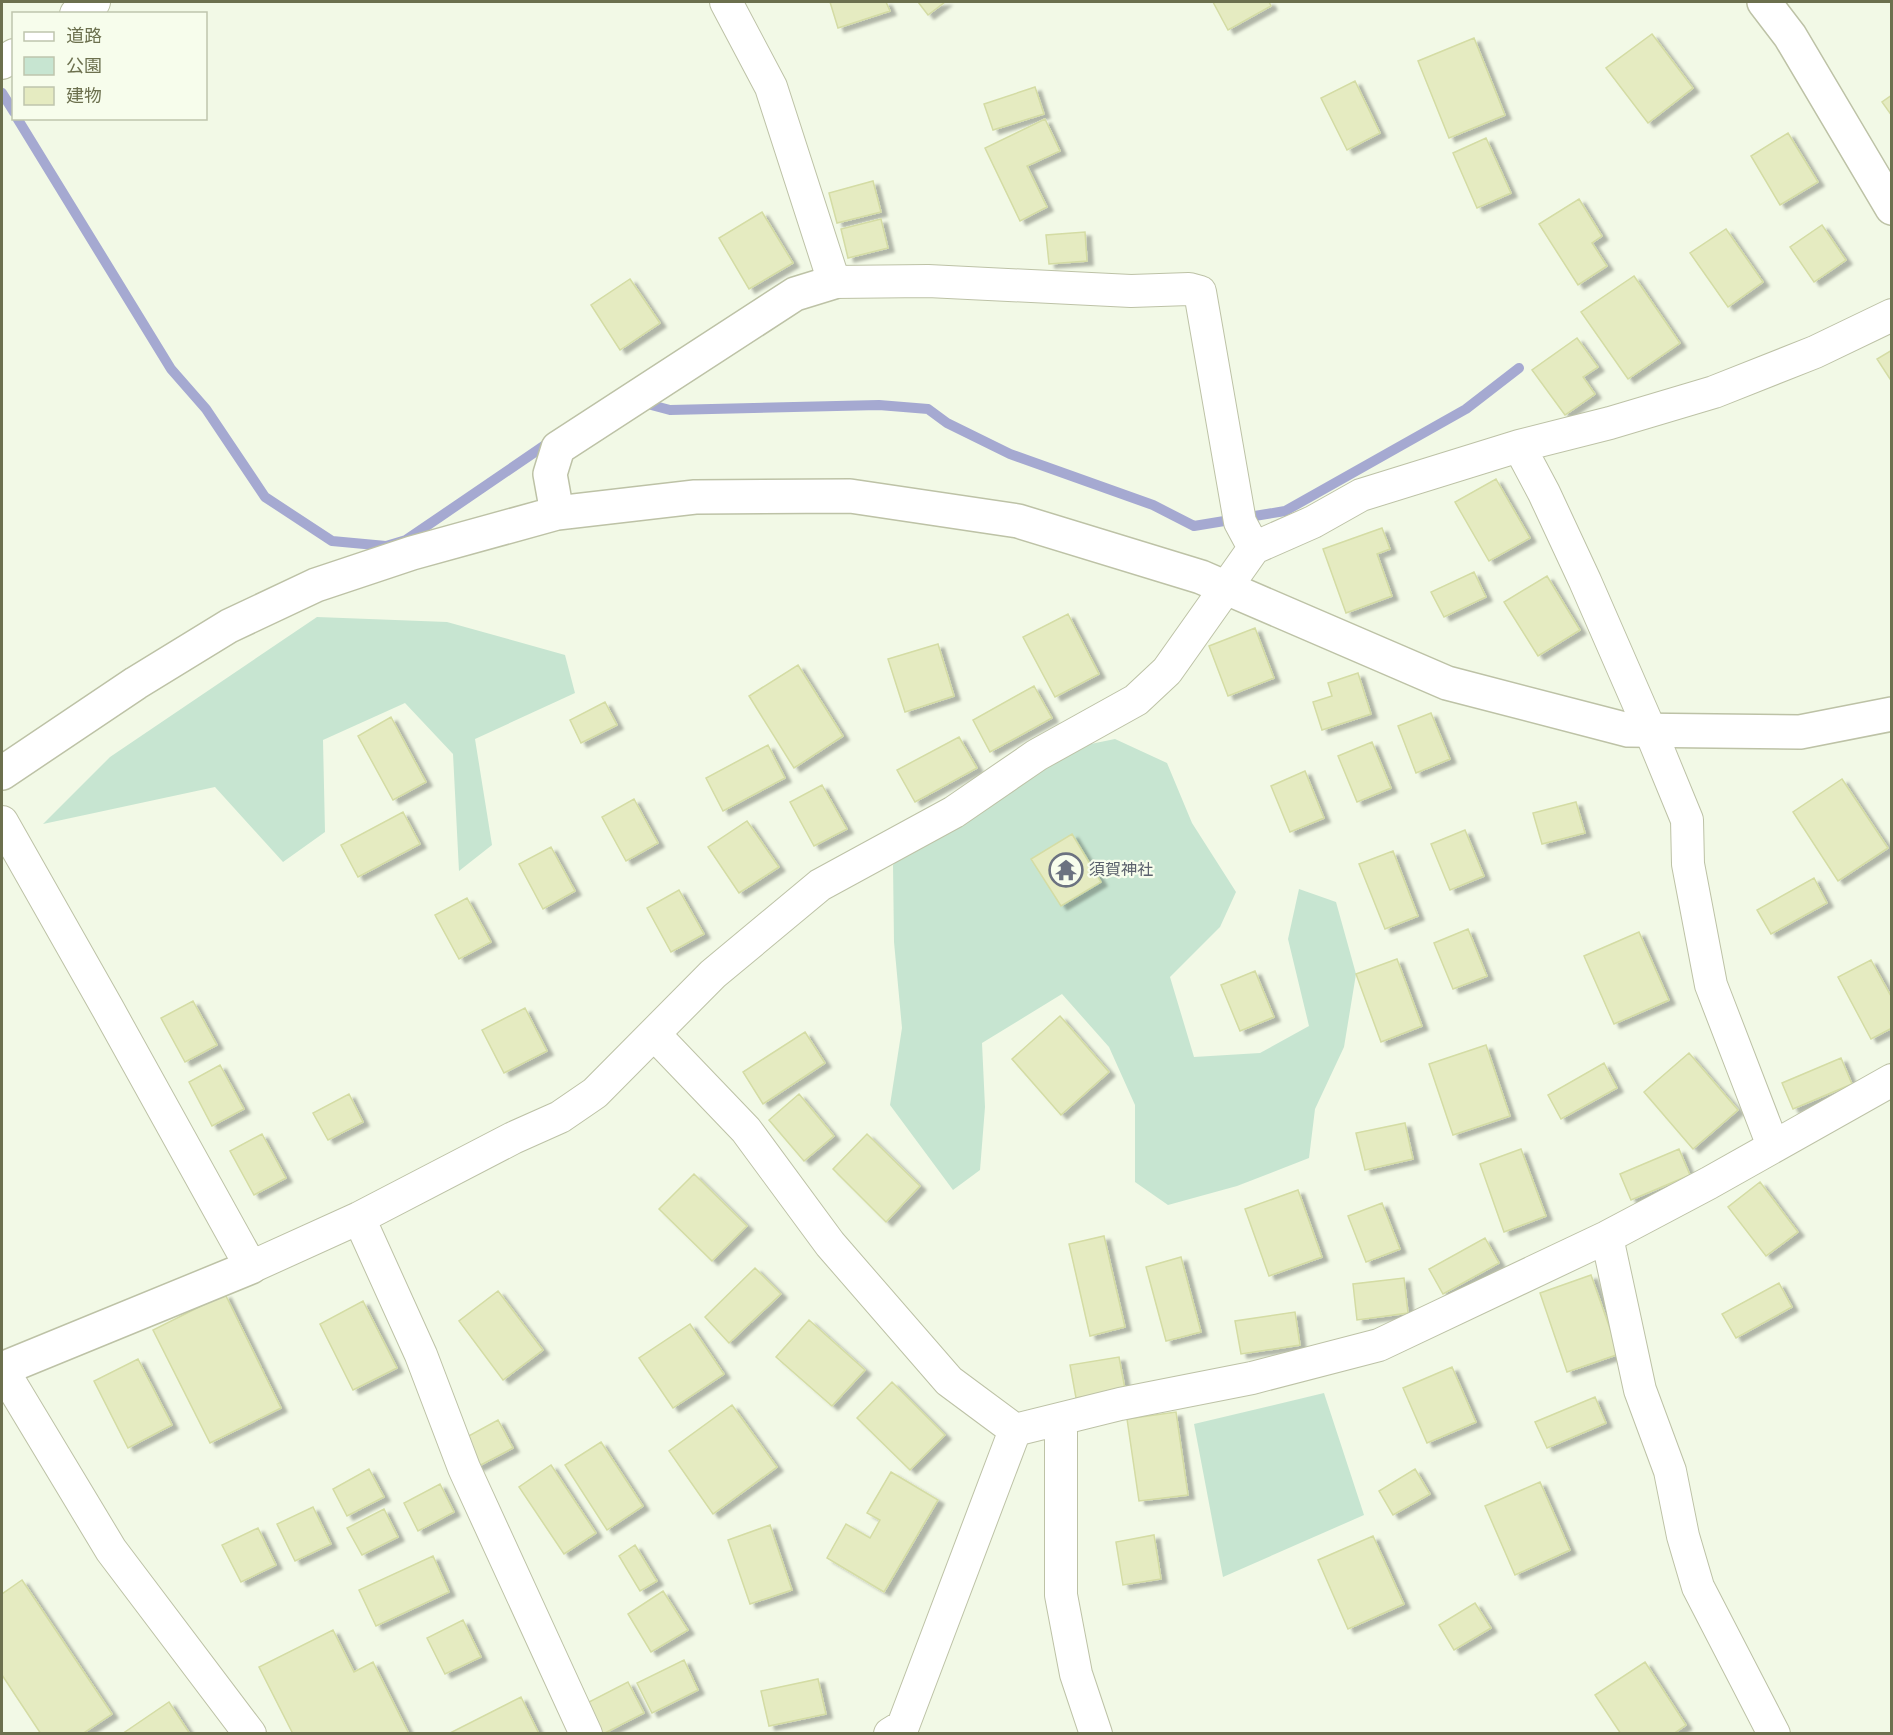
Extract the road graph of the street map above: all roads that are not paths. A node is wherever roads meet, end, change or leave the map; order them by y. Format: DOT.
graph roads {
  1 [pos="94,2"];
  2 [pos="726,2"];
  3 [pos="1764,2"];
  4 [pos="79,12"];
  5 [pos="1892,208"];
  6 [pos="834,282"];
  7 [pos="1892,315"];
  8 [pos="1519,446"];
  9 [pos="557,513"];
  10 [pos="1254,548"];
  11 [pos="1227,588"];
  12 [pos="1892,714"];
  13 [pos="1650,730"];
  14 [pos="2,772"];
  15 [pos="2,822"];
  16 [pos="655,1035"];
  17 [pos="1892,1080"];
  18 [pos="1773,1146"];
  19 [pos="359,1218"];
  20 [pos="1607,1237"];
  21 [pos="251,1268"];
  22 [pos="2,1369"];
  23 [pos="1061,1419"];
  24 [pos="1015,1430"];
  25 [pos="250,1734"];
  26 [pos="586,1734"];
  27 [pos="890,1734"];
  28 [pos="1096,1734"];
  29 [pos="1774,1734"];
  1 -- 4 [label="street"];
  2 -- 6 [label="street"];
  3 -- 5 [label="street"];
  6 -- 9 [label="street"];
  6 -- 10 [label="street"];
  7 -- 8 [label="street"];
  8 -- 10 [label="street"];
  8 -- 13 [label="street"];
  9 -- 11 [label="street"];
  9 -- 14 [label="street"];
  10 -- 11 [label="street"];
  11 -- 13 [label="street"];
  11 -- 16 [label="street"];
  12 -- 13 [label="street"];
  13 -- 18 [label="street"];
  15 -- 21 [label="street"];
  16 -- 19 [label="street"];
  16 -- 24 [label="street"];
  17 -- 18 [label="street"];
  18 -- 20 [label="street"];
  19 -- 21 [label="street"];
  19 -- 26 [label="street"];
  20 -- 23 [label="street"];
  20 -- 29 [label="street"];
  21 -- 22 [label="street"];
  22 -- 25 [label="street"];
  23 -- 24 [label="street"];
  23 -- 28 [label="street"];
  24 -- 27 [label="street"];
}
